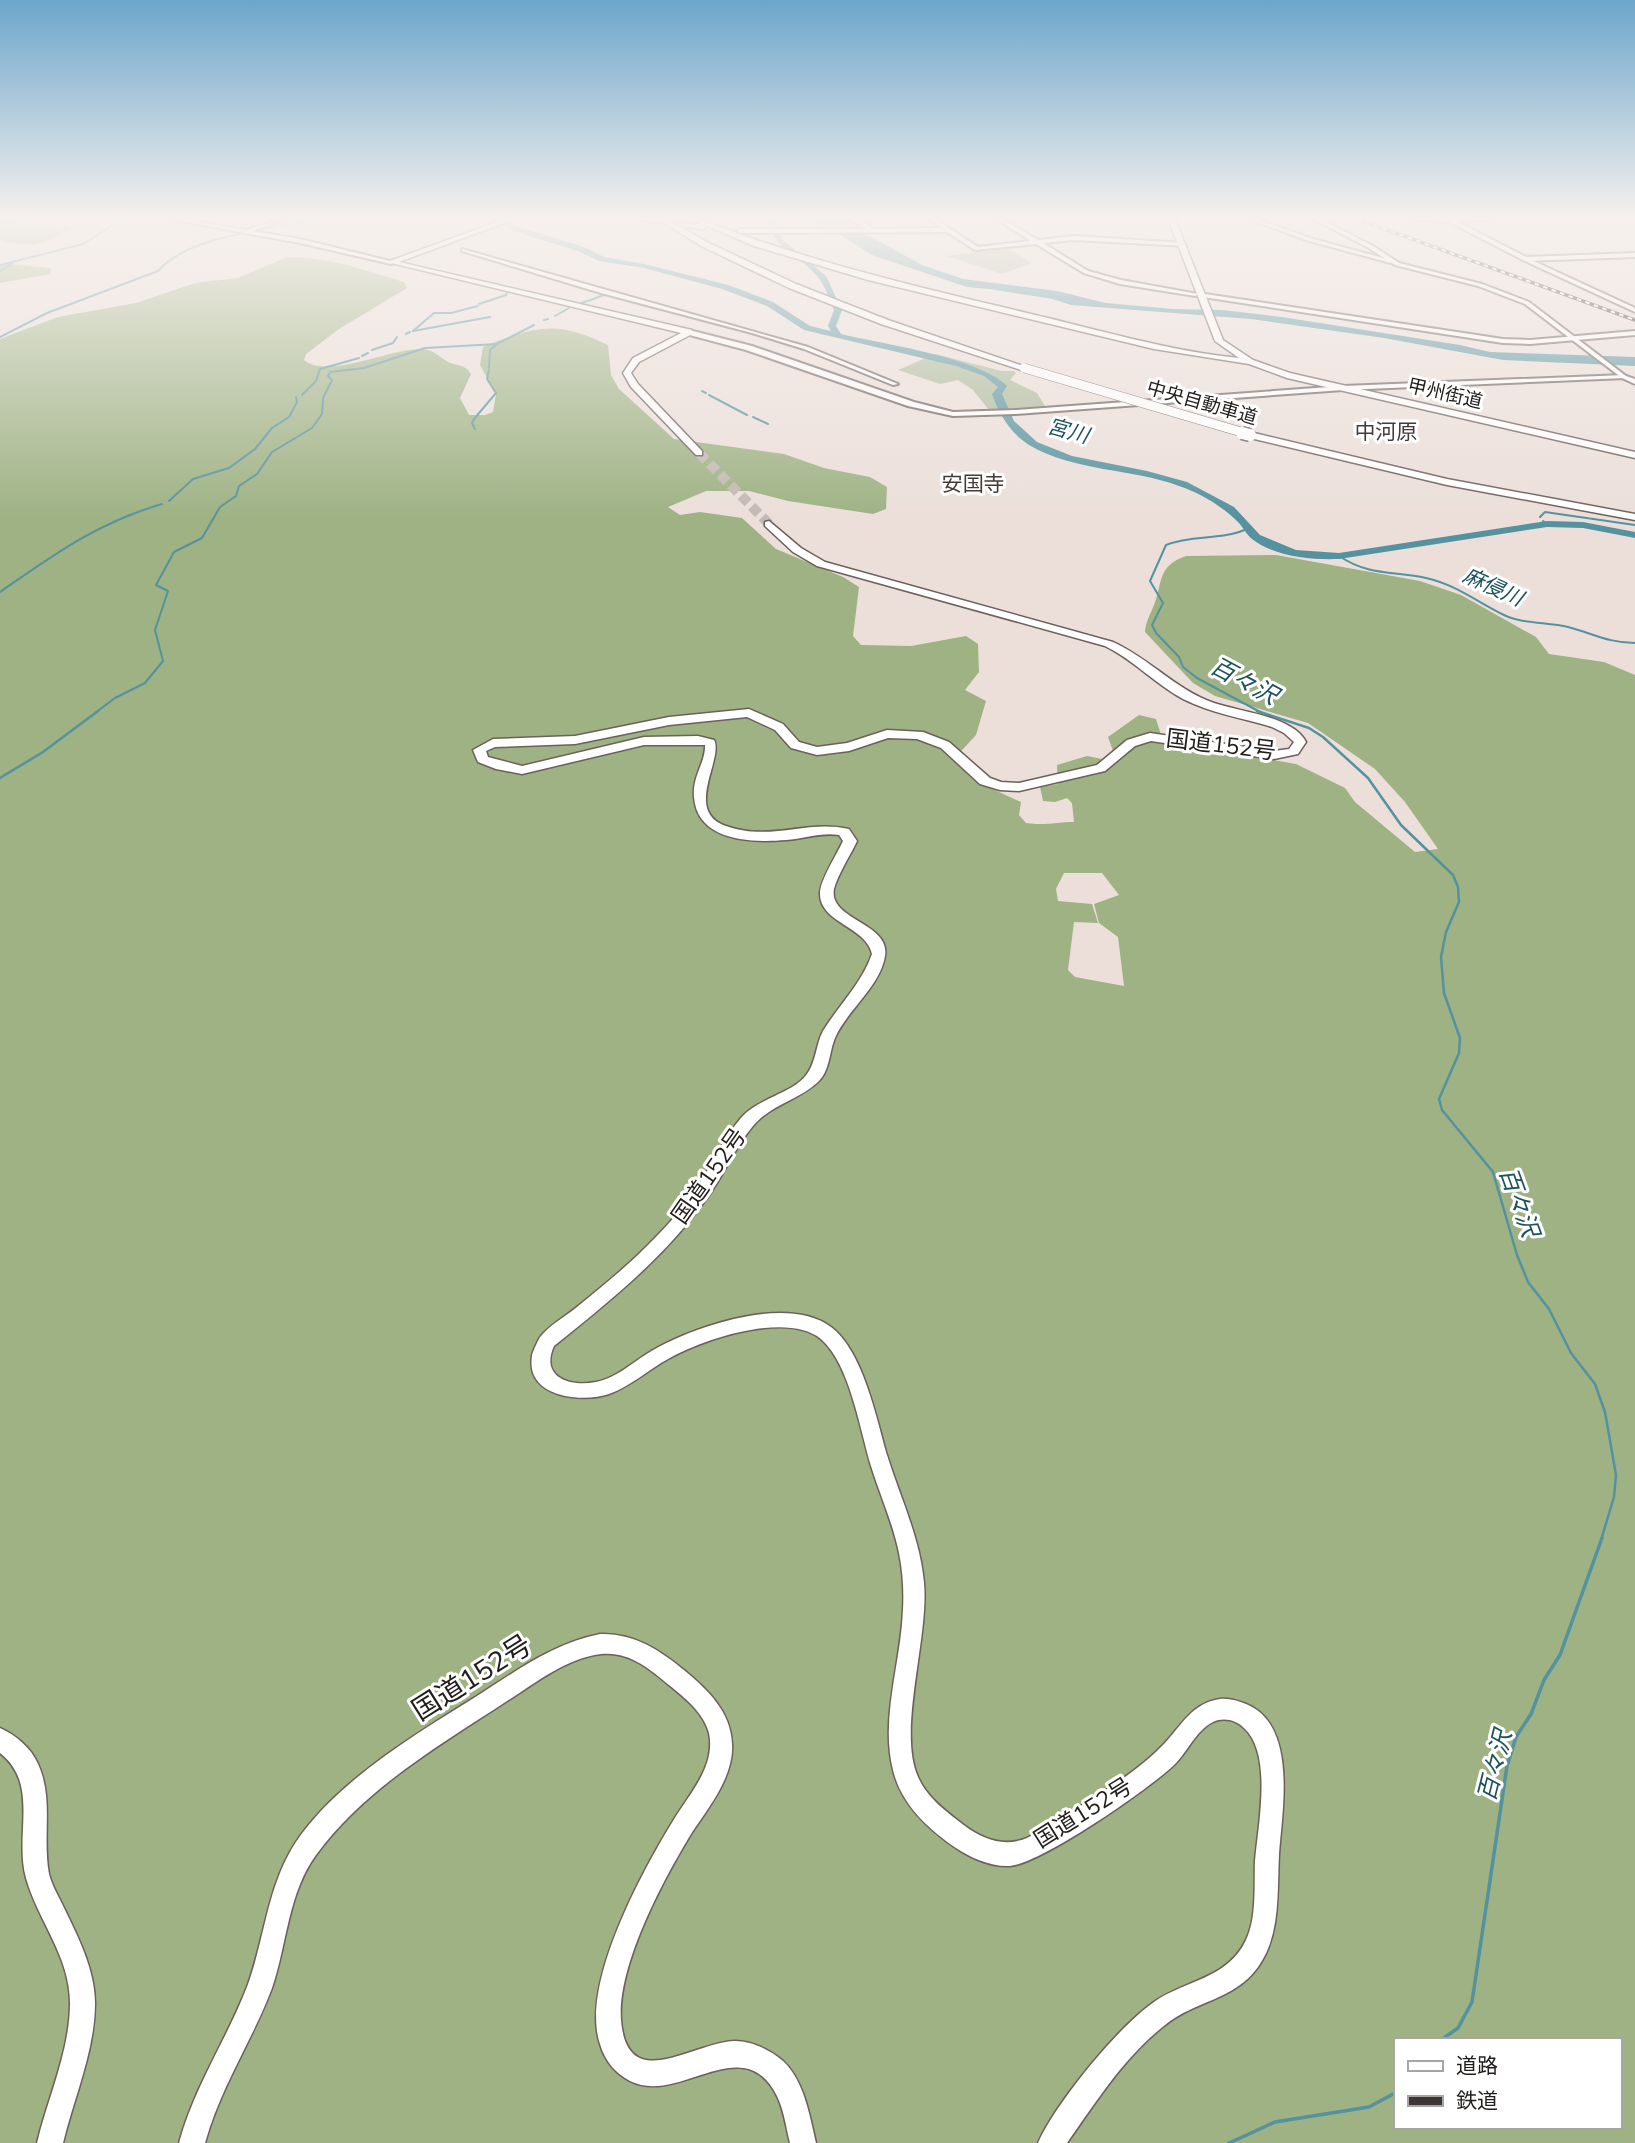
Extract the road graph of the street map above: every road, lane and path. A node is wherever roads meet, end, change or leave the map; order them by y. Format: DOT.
graph roads {
  1 [pos="634,319"];
  2 [pos="705,319"];
  3 [pos="886,319"];
  4 [pos="1039,319"];
  5 [pos="1055,319"];
  6 [pos="1211,319"];
  7 [pos="1354,319"];
  8 [pos="1549,319"];
  9 [pos="689,332"];
  10 [pos="1635,333"];
  11 [pos="1575,338"];
  12 [pos="1239,357"];
  13 [pos="1250,362"];
  14 [pos="1621,375"];
  15 [pos="1635,382"];
  16 [pos="895,384"];
  17 [pos="1343,388"];
  18 [pos="699,453"];
  19 [pos="1635,455"];
  20 [pos="1635,515"];
  21 [pos="769,524"];
  22 [pos="0,1739"];
  23 [pos="50,2143"];
  24 [pos="192,2143"];
  25 [pos="803,2143"];
  26 [pos="1051,2143"];
  1 -- 9 [label="highway"];
  2 -- 16 [label="street"];
  3 -- 20 [label="highway, 中央自動車道, bridge"];
  4 -- 13 [label="highway"];
  5 -- 12 [label="highway"];
  6 -- 12 [label="highway, 甲州街道"];
  7 -- 11 [label="street"];
  8 -- 11 [label="street"];
  9 -- 17 [label="main road"];
  9 -- 18 [label="highway"];
  10 -- 11 [label="street"];
  11 -- 14 [label="street"];
  12 -- 13 [label="highway, 甲州街道"];
  13 -- 17 [label="highway, 甲州街道"];
  14 -- 15 [label="street"];
  14 -- 17 [label="street"];
  17 -- 19 [label="highway, 甲州街道"];
  21 -- 26 [label="highway, 国道152号"];
  22 -- 23 [label="highway"];
  24 -- 25 [label="highway, 国道152号"];
}
